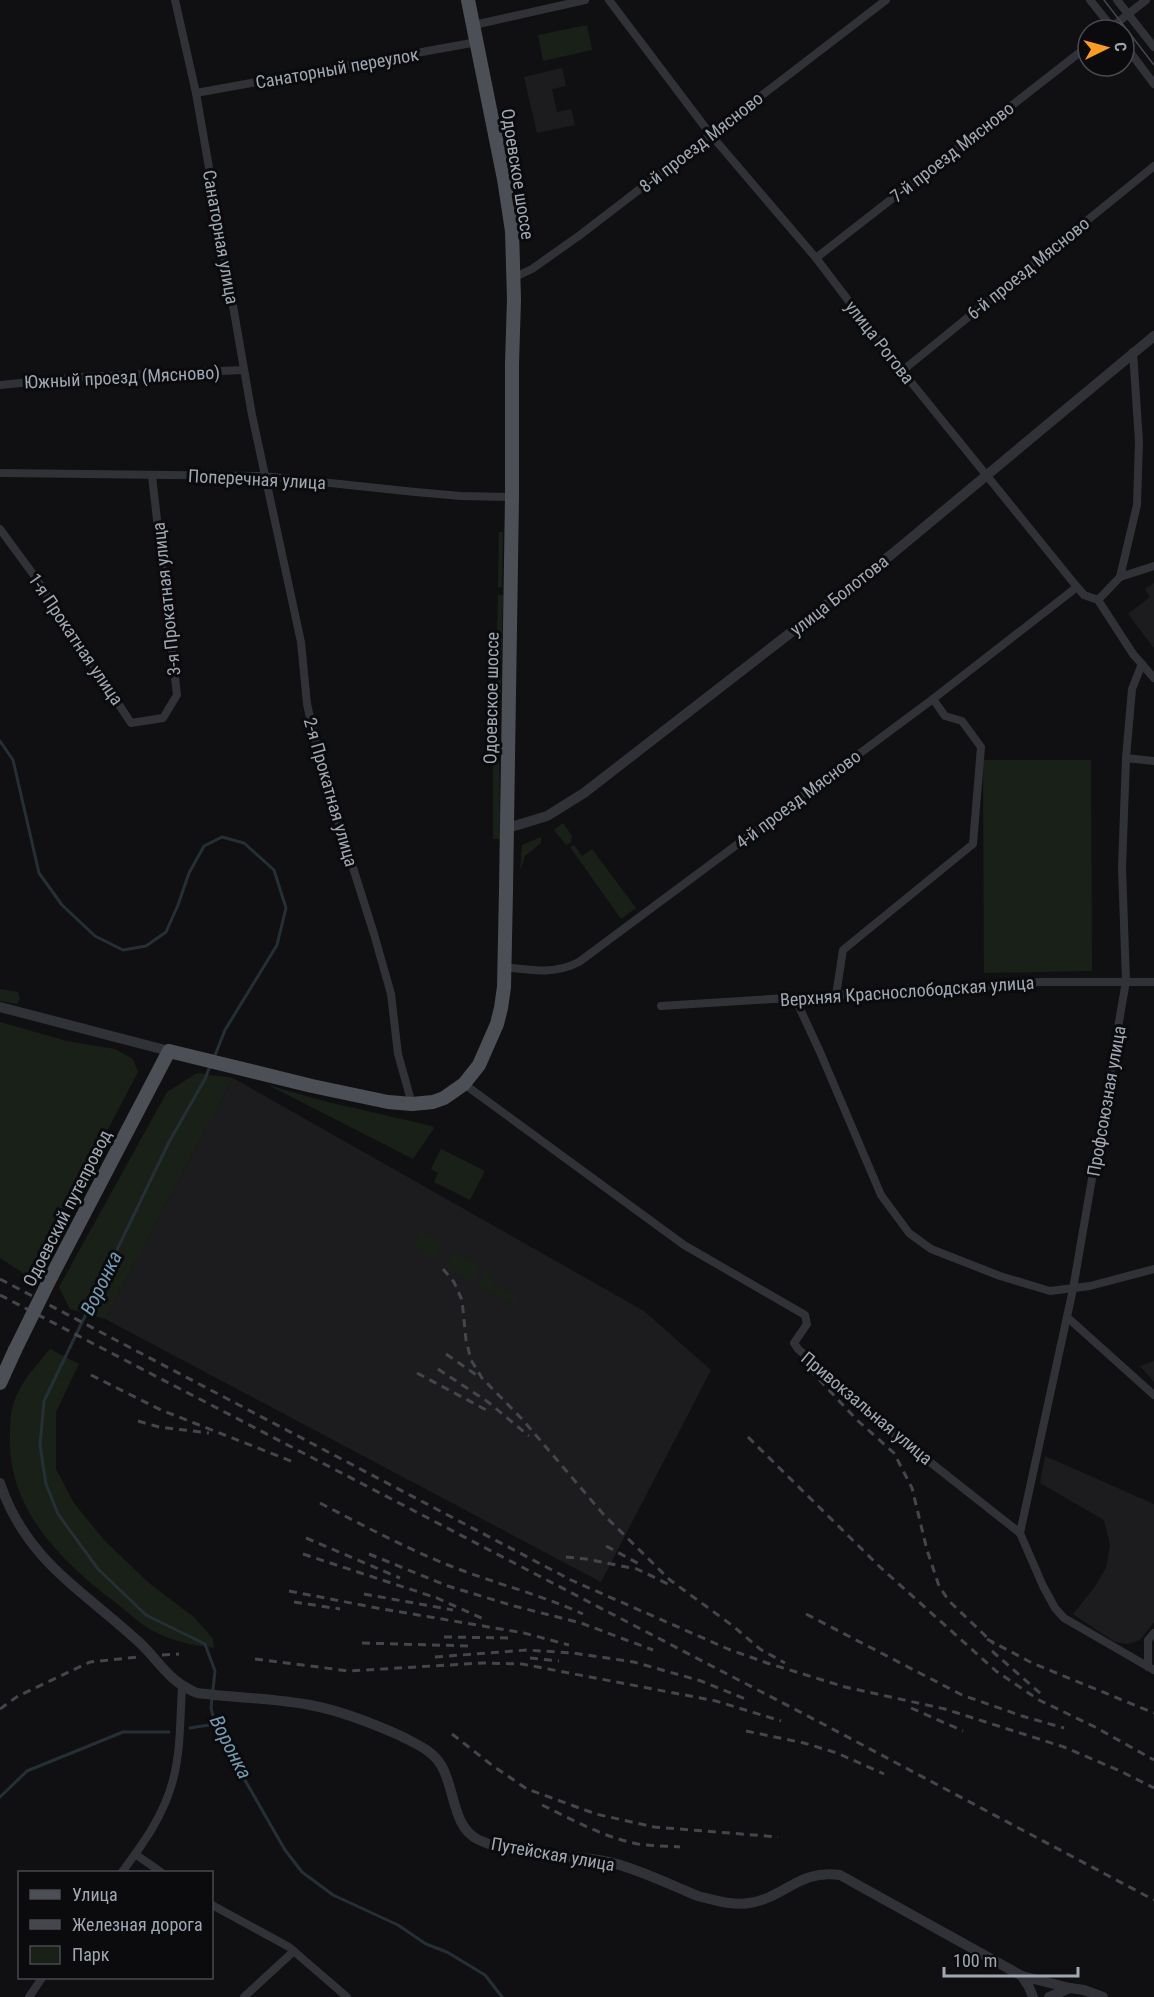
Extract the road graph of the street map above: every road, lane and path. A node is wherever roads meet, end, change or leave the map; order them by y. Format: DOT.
graph roads {
  1 [pos="175,0"];
  2 [pos="468,0"];
  3 [pos="585,0"];
  4 [pos="609,0"];
  5 [pos="886,0"];
  6 [pos="1090,0"];
  7 [pos="1117,0"];
  8 [pos="1146,0"];
  9 [pos="1128,14"];
  10 [pos="1103,18"];
  11 [pos="1123,18"];
  12 [pos="474,25"];
  13 [pos="477,42"];
  14 [pos="1154,47"];
  15 [pos="1076,55"];
  16 [pos="1136,60"];
  17 [pos="1154,84"];
  18 [pos="196,93"];
  19 [pos="711,135"];
  20 [pos="1154,166"];
  21 [pos="816,258"];
  22 [pos="513,278"];
  23 [pos="1154,336"];
  24 [pos="1133,352"];
  25 [pos="244,370"];
  26 [pos="902,371"];
  27 [pos="0,385"];
  28 [pos="0,473"];
  29 [pos="986,473"];
  30 [pos="152,476"];
  31 [pos="264,476"];
  32 [pos="512,498"];
  33 [pos="0,529"];
  34 [pos="1154,566"];
  35 [pos="1120,577"];
  36 [pos="1077,587"];
  37 [pos="1098,600"];
  38 [pos="1142,664"];
  39 [pos="1154,678"];
  40 [pos="933,699"];
  41 [pos="163,718"];
  42 [pos="1126,758"];
  43 [pos="1154,761"];
  44 [pos="508,828"];
  45 [pos="504,967"];
  46 [pos="1126,981"];
  47 [pos="1154,982"];
  48 [pos="836,995"];
  49 [pos="795,998"];
  50 [pos="661,1006"];
  51 [pos="0,1007"];
  52 [pos="170,1051"];
  53 [pos="464,1084"];
  54 [pos="412,1104"];
  55 [pos="1154,1269"];
  56 [pos="1073,1289"];
  57 [pos="1067,1317"];
  58 [pos="0,1383"];
  59 [pos="1154,1395"];
  60 [pos="0,1483"];
  61 [pos="1020,1533"];
  62 [pos="1154,1632"];
  63 [pos="1151,1669"];
  64 [pos="182,1687"];
  65 [pos="135,1854"];
  66 [pos="123,1871"];
  67 [pos="160,1871"];
  68 [pos="213,1906"];
  69 [pos="294,1951"];
  70 [pos="1022,1976"];
  71 [pos="41,1979"];
  72 [pos="1071,1988"];
  73 [pos="29,1997"];
  74 [pos="244,1997"];
  75 [pos="347,1997"];
  76 [pos="1032,1997"];
  77 [pos="1049,1997"];
  78 [pos="1103,1997"];
  1 -- 18 [label="street, Санаторная улица"];
  2 -- 12 [label="main road, Одоевское шоссе"];
  3 -- 12 [label="street"];
  4 -- 19 [label="street, улица Рогова"];
  5 -- 19 [label="street, 8-й проезд Мясново"];
  6 -- 10 [label="street"];
  7 -- 9 [label="street"];
  8 -- 9 [label="street"];
  9 -- 11 [label="street"];
  9 -- 14 [label="street"];
  12 -- 13 [label="main road, Одоевское шоссе"];
  13 -- 18 [label="street, Санаторный переулок"];
  13 -- 22 [label="main road, Одоевское шоссе"];
  15 -- 21 [label="street, 7-й проезд Мясново"];
  16 -- 17 [label="street"];
  18 -- 25 [label="street, Санаторная улица"];
  19 -- 21 [label="street, улица Рогова"];
  19 -- 22 [label="street, 8-й проезд Мясново"];
  20 -- 26 [label="street, 6-й проезд Мясново"];
  21 -- 26 [label="street, улица Рогова"];
  22 -- 32 [label="main road, Одоевское шоссе"];
  23 -- 24 [label="street, улица Болотова"];
  24 -- 29 [label="street, улица Болотова"];
  24 -- 35 [label="street"];
  25 -- 27 [label="street, Южный проезд (Мясново)"];
  25 -- 31 [label="street, Санаторная улица"];
  26 -- 29 [label="street, улица Рогова"];
  28 -- 30 [label="street, Поперечная улица"];
  29 -- 36 [label="street, улица Рогова"];
  29 -- 44 [label="street, улица Болотова"];
  30 -- 31 [label="street, Поперечная улица"];
  30 -- 41 [label="street, 3-я Прокатная улица"];
  31 -- 32 [label="street, Поперечная улица"];
  31 -- 54 [label="street, 2-я Прокатная улица"];
  32 -- 44 [label="main road, Одоевское шоссе"];
  33 -- 41 [label="street, 1-я Прокатная улица"];
  34 -- 35 [label="street"];
  35 -- 37 [label="street"];
  36 -- 37 [label="street, улица Рогова"];
  36 -- 40 [label="street, 4-й проезд Мясново"];
  37 -- 38 [label="street, улица Рогова"];
  38 -- 39 [label="street, улица Рогова"];
  38 -- 42 [label="street, Профсоюзная улица"];
  40 -- 45 [label="street, 4-й проезд Мясново"];
  40 -- 48 [label="street"];
  42 -- 43 [label="street"];
  42 -- 46 [label="street, Профсоюзная улица"];
  44 -- 45 [label="main road, Одоевское шоссе"];
  45 -- 53 [label="main road, Одоевское шоссе"];
  46 -- 47 [label="street, Верхняя Краснослободская улица"];
  46 -- 48 [label="street, Верхняя Краснослободская улица"];
  46 -- 56 [label="street, Профсоюзная улица"];
  48 -- 49 [label="street, Верхняя Краснослободская улица"];
  49 -- 50 [label="street, Верхняя Краснослободская улица"];
  49 -- 56 [label="street"];
  51 -- 52 [label="street"];
  52 -- 54 [label="main road, Одоевское шоссе"];
  52 -- 58 [label="main road, Одоевский путепровод, bridge"];
  53 -- 54 [label="main road, Одоевское шоссе"];
  53 -- 61 [label="street, Привокзальная улица"];
  55 -- 56 [label="street"];
  56 -- 57 [label="street, Профсоюзная улица"];
  57 -- 59 [label="street"];
  57 -- 61 [label="street, Профсоюзная улица"];
  60 -- 64 [label="street"];
  61 -- 63 [label="street, Привокзальная улица"];
  62 -- 63 [label="street"];
  64 -- 65 [label="street"];
  64 -- 70 [label="street, Путейская улица"];
  65 -- 66 [label="street"];
  65 -- 67 [label="street"];
  68 -- 69 [label="street"];
  69 -- 74 [label="street"];
  69 -- 75 [label="street"];
  70 -- 72 [label="street, Путейская улица"];
  70 -- 76 [label="street"];
  71 -- 73 [label="street"];
  72 -- 77 [label="street"];
  72 -- 78 [label="street, Путейская улица"];
}
